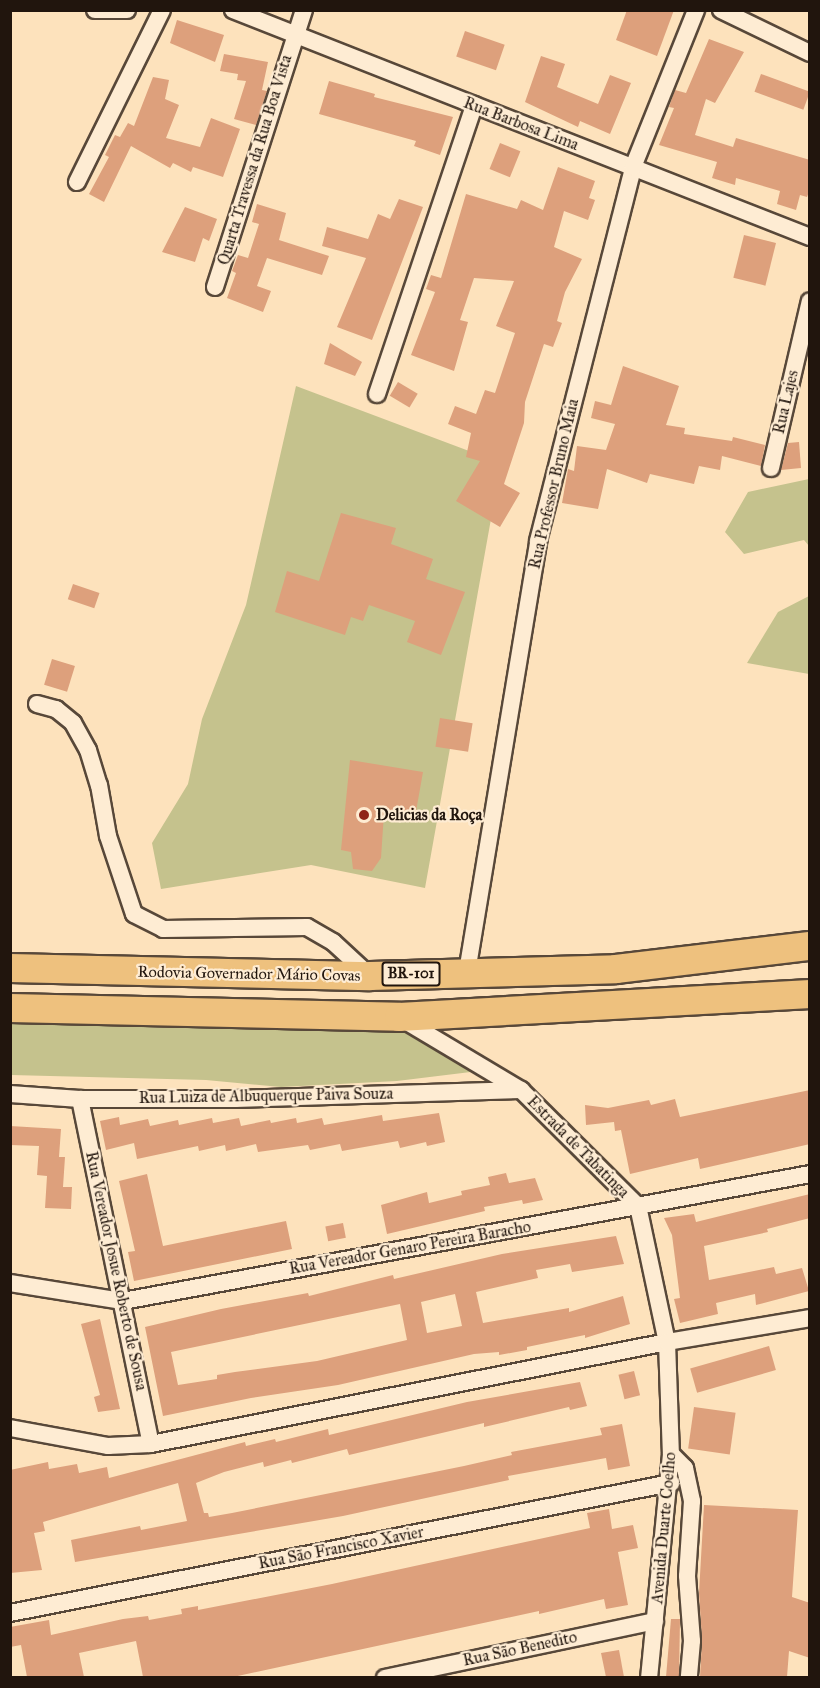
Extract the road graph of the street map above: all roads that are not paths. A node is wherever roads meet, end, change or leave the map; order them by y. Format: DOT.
graph roads {
  1 [pos="95,10"];
  2 [pos="127,10"];
  3 [pos="162,10"];
  4 [pos="233,10"];
  5 [pos="304,10"];
  6 [pos="696,10"];
  7 [pos="721,10"];
  8 [pos="295,33"];
  9 [pos="810,53"];
  10 [pos="474,105"];
  11 [pos="633,167"];
  12 [pos="77,182"];
  13 [pos="810,237"];
  14 [pos="215,286"];
  15 [pos="810,301"];
  16 [pos="377,394"];
  17 [pos="771,468"];
  18 [pos="37,704"];
  19 [pos="810,946"];
  20 [pos="10,968"];
  21 [pos="467,972"];
  22 [pos="370,976"];
  23 [pos="810,994"];
  24 [pos="10,1008"];
  25 [pos="399,1017"];
  26 [pos="521,1090"];
  27 [pos="10,1094"];
  28 [pos="80,1099"];
  29 [pos="810,1174"];
  30 [pos="638,1206"];
  31 [pos="10,1283"];
  32 [pos="123,1301"];
  33 [pos="810,1318"];
  34 [pos="667,1342"];
  35 [pos="10,1428"];
  36 [pos="151,1444"];
  37 [pos="671,1454"];
  38 [pos="671,1483"];
  39 [pos="10,1613"];
  40 [pos="655,1621"];
  41 [pos="385,1677"];
  42 [pos="649,1677"];
  43 [pos="689,1677"];
  1 -- 2 [label="street"];
  3 -- 12 [label="street"];
  4 -- 8 [label="street, Rua Barbosa Lima"];
  5 -- 8 [label="street, Quarta Travessa da Rua Boa Vista"];
  6 -- 11 [label="street, Rua Professor Bruno Maia"];
  7 -- 9 [label="street"];
  8 -- 10 [label="street, Rua Barbosa Lima"];
  8 -- 14 [label="street, Quarta Travessa da Rua Boa Vista"];
  10 -- 11 [label="street, Rua Barbosa Lima"];
  10 -- 16 [label="street"];
  11 -- 13 [label="street, Rua Barbosa Lima"];
  11 -- 21 [label="street, Rua Professor Bruno Maia"];
  15 -- 17 [label="street, Rua Lajes"];
  18 -- 22 [label="street"];
  19 -- 21 [label="highway, Rodovia Governador Mário Covas / BR-101"];
  20 -- 22 [label="highway, Rodovia Governador Mário Covas / BR-101"];
  21 -- 22 [label="highway, Rodovia Governador Mário Covas / BR-101"];
  23 -- 25 [label="highway"];
  24 -- 25 [label="highway"];
  25 -- 26 [label="street, Estrada de Tabatinga"];
  26 -- 28 [label="street, Rua Luiza de Albuquerque Paiva Souza"];
  26 -- 30 [label="street, Estrada de Tabatinga"];
  27 -- 28 [label="street, Rua Luiza de Albuquerque Paiva Souza"];
  28 -- 32 [label="street, Rua Vereador Josue Roberto de Sousa"];
  29 -- 30 [label="street, Rua Vereador Genaro Pereira Baracho"];
  30 -- 32 [label="street, Rua Vereador Genaro Pereira Baracho"];
  30 -- 34 [label="street, Estrada de Tabatinga"];
  31 -- 32 [label="street, Rua Vereador Genaro Pereira Baracho"];
  32 -- 36 [label="street, Rua Vereador Josue Roberto de Sousa"];
  33 -- 34 [label="street"];
  34 -- 36 [label="street"];
  34 -- 37 [label="street, Avenida Duarte Coelho"];
  35 -- 36 [label="street"];
  37 -- 38 [label="street, Avenida Duarte Coelho"];
  37 -- 43 [label="street"];
  38 -- 39 [label="street, Rua São Francisco Xavier"];
  38 -- 40 [label="street, Avenida Duarte Coelho"];
  40 -- 41 [label="street, Rua São Benedito"];
  40 -- 42 [label="street, Avenida Duarte Coelho"];
}
